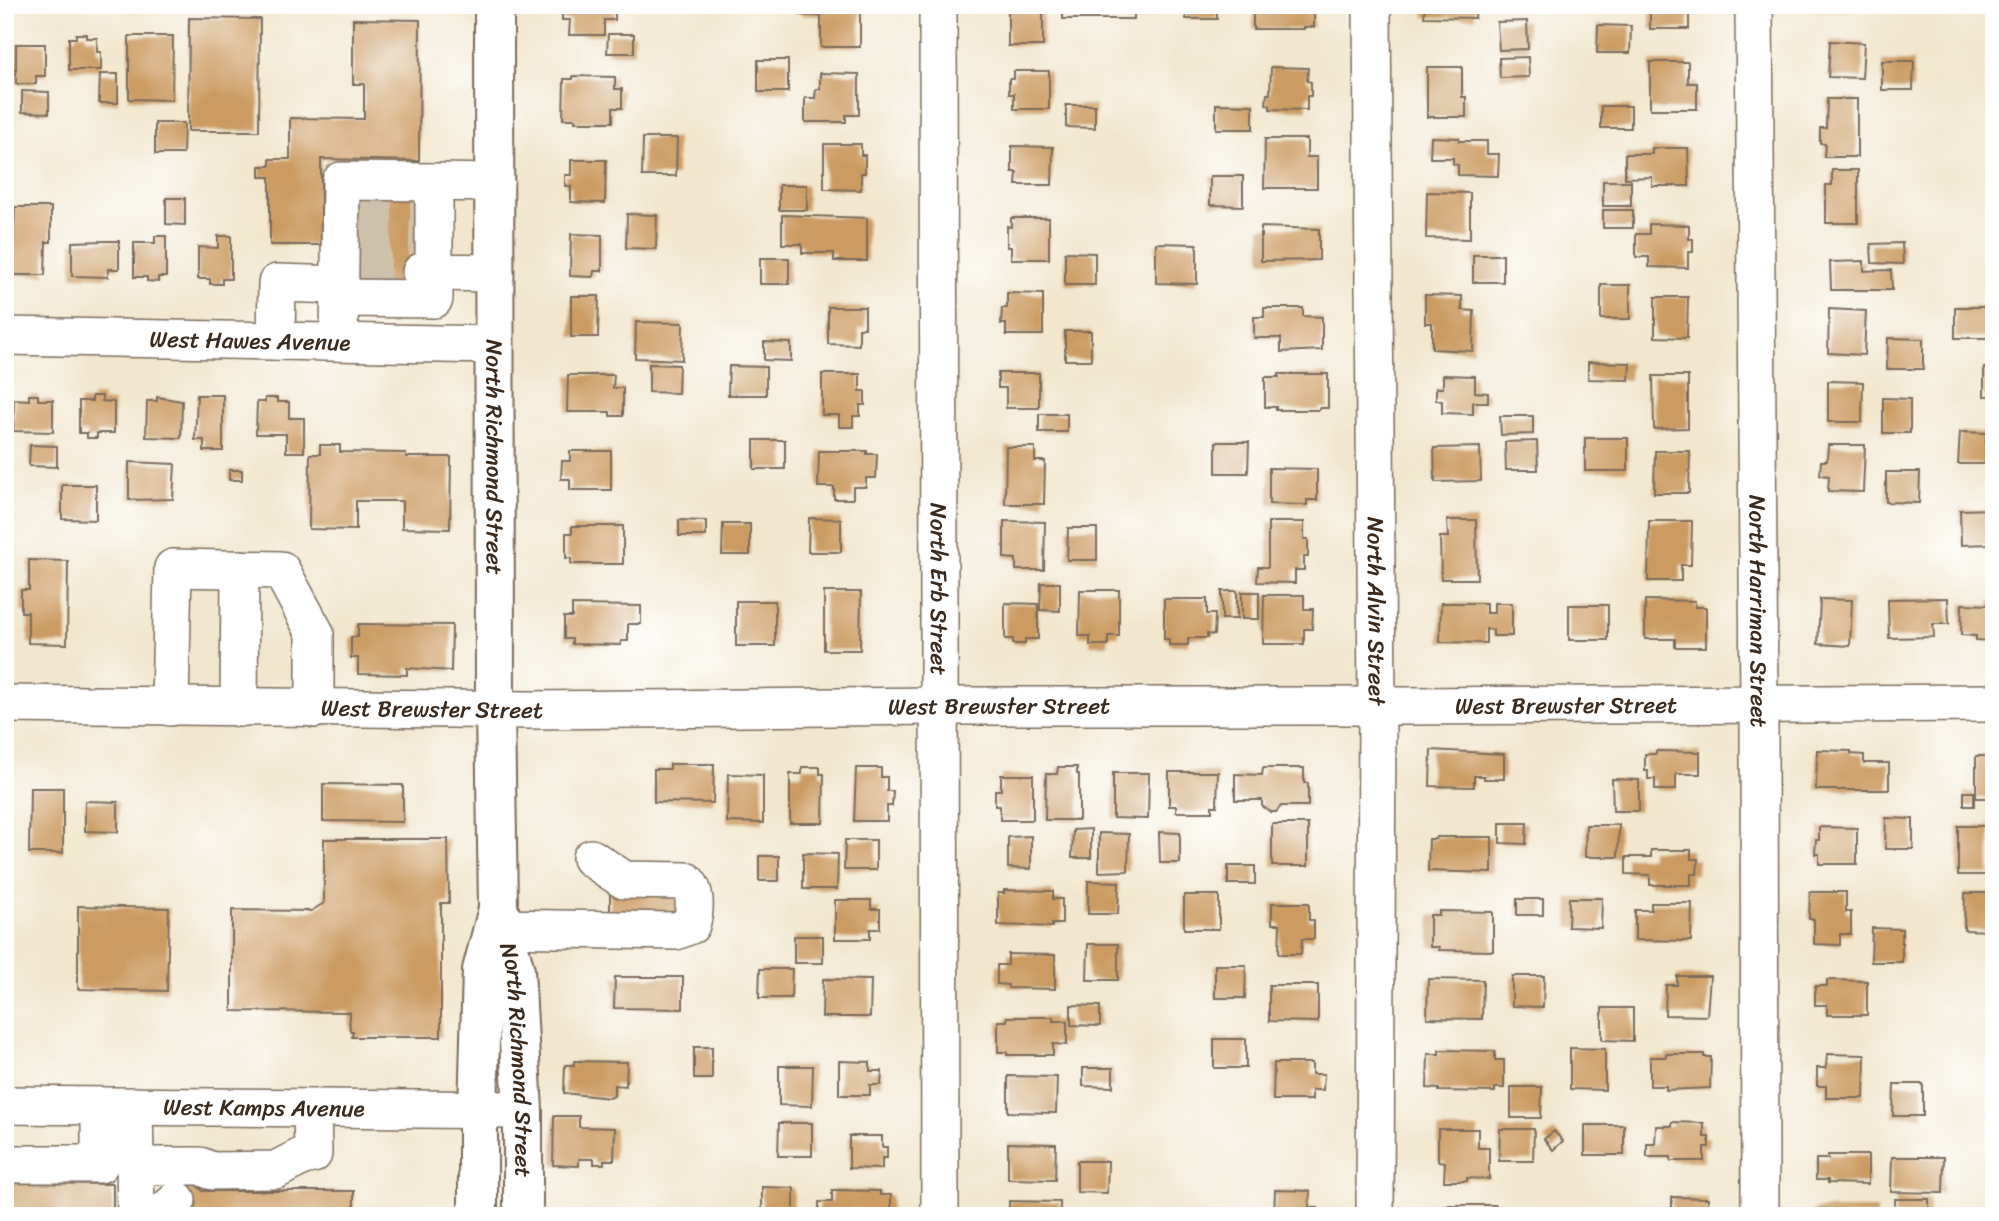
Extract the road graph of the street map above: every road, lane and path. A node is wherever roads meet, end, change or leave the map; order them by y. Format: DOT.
graph roads {
  1 [pos="494,5"];
  2 [pos="937,5"];
  3 [pos="1372,5"];
  4 [pos="1754,5"];
  5 [pos="495,183"];
  6 [pos="428,230"];
  7 [pos="346,250"];
  8 [pos="495,273"];
  9 [pos="5,336"];
  10 [pos="276,341"];
  11 [pos="339,342"];
  12 [pos="495,345"];
  13 [pos="240,569"];
  14 [pos="1994,703"];
  15 [pos="5,704"];
  16 [pos="1759,704"];
  17 [pos="938,706"];
  18 [pos="1377,706"];
  19 [pos="170,707"];
  20 [pos="239,708"];
  21 [pos="315,709"];
  22 [pos="495,710"];
  23 [pos="591,858"];
  24 [pos="498,921"];
  25 [pos="5,1105"];
  26 [pos="117,1106"];
  27 [pos="312,1109"];
  28 [pos="478,1111"];
  29 [pos="523,1111"];
  30 [pos="5,1164"];
  31 [pos="135,1166"];
  32 [pos="185,1193"];
  33 [pos="136,1216"];
  34 [pos="478,1216"];
  35 [pos="523,1216"];
  36 [pos="940,1216"];
  37 [pos="1376,1216"];
  38 [pos="1760,1216"];
  1 -- 5 [label="main road, North Richmond Street"];
  2 -- 17 [label="street, North Erb Street"];
  3 -- 18 [label="street, North Alvin Street"];
  4 -- 16 [label="street, North Harriman Street"];
  5 -- 6 [label="street"];
  5 -- 8 [label="main road, North Richmond Street"];
  6 -- 7 [label="street"];
  6 -- 7 [label="street"];
  6 -- 8 [label="street"];
  7 -- 10 [label="street"];
  7 -- 11 [label="street"];
  8 -- 12 [label="main road, North Richmond Street"];
  9 -- 10 [label="street, West Hawes Avenue"];
  10 -- 11 [label="street, West Hawes Avenue"];
  11 -- 12 [label="street, West Hawes Avenue"];
  12 -- 22 [label="main road, North Richmond Street"];
  13 -- 19 [label="street"];
  13 -- 20 [label="street"];
  13 -- 21 [label="street"];
  14 -- 16 [label="street, West Brewster Street"];
  15 -- 19 [label="street, West Brewster Street"];
  16 -- 18 [label="street, West Brewster Street"];
  16 -- 38 [label="street, North Harriman Street"];
  17 -- 18 [label="street, West Brewster Street"];
  17 -- 22 [label="street, West Brewster Street"];
  17 -- 36 [label="street, North Erb Street"];
  18 -- 37 [label="street, North Alvin Street"];
  19 -- 20 [label="street, West Brewster Street"];
  20 -- 21 [label="street, West Brewster Street"];
  21 -- 22 [label="street, West Brewster Street"];
  22 -- 24 [label="main road, North Richmond Street"];
  23 -- 24 [label="street"];
  24 -- 28 [label="main road, North Richmond Street"];
  24 -- 29 [label="main road, North Richmond Street"];
  25 -- 26 [label="street, West Kamps Avenue"];
  26 -- 27 [label="street, West Kamps Avenue"];
  26 -- 30 [label="street"];
  26 -- 31 [label="street"];
  27 -- 28 [label="street, West Kamps Avenue"];
  27 -- 32 [label="street"];
  28 -- 29 [label="street, West Kamps Avenue"];
  28 -- 34 [label="main road, North Richmond Street"];
  29 -- 35 [label="main road, North Richmond Street"];
  31 -- 32 [label="street"];
  31 -- 33 [label="street"];
}
